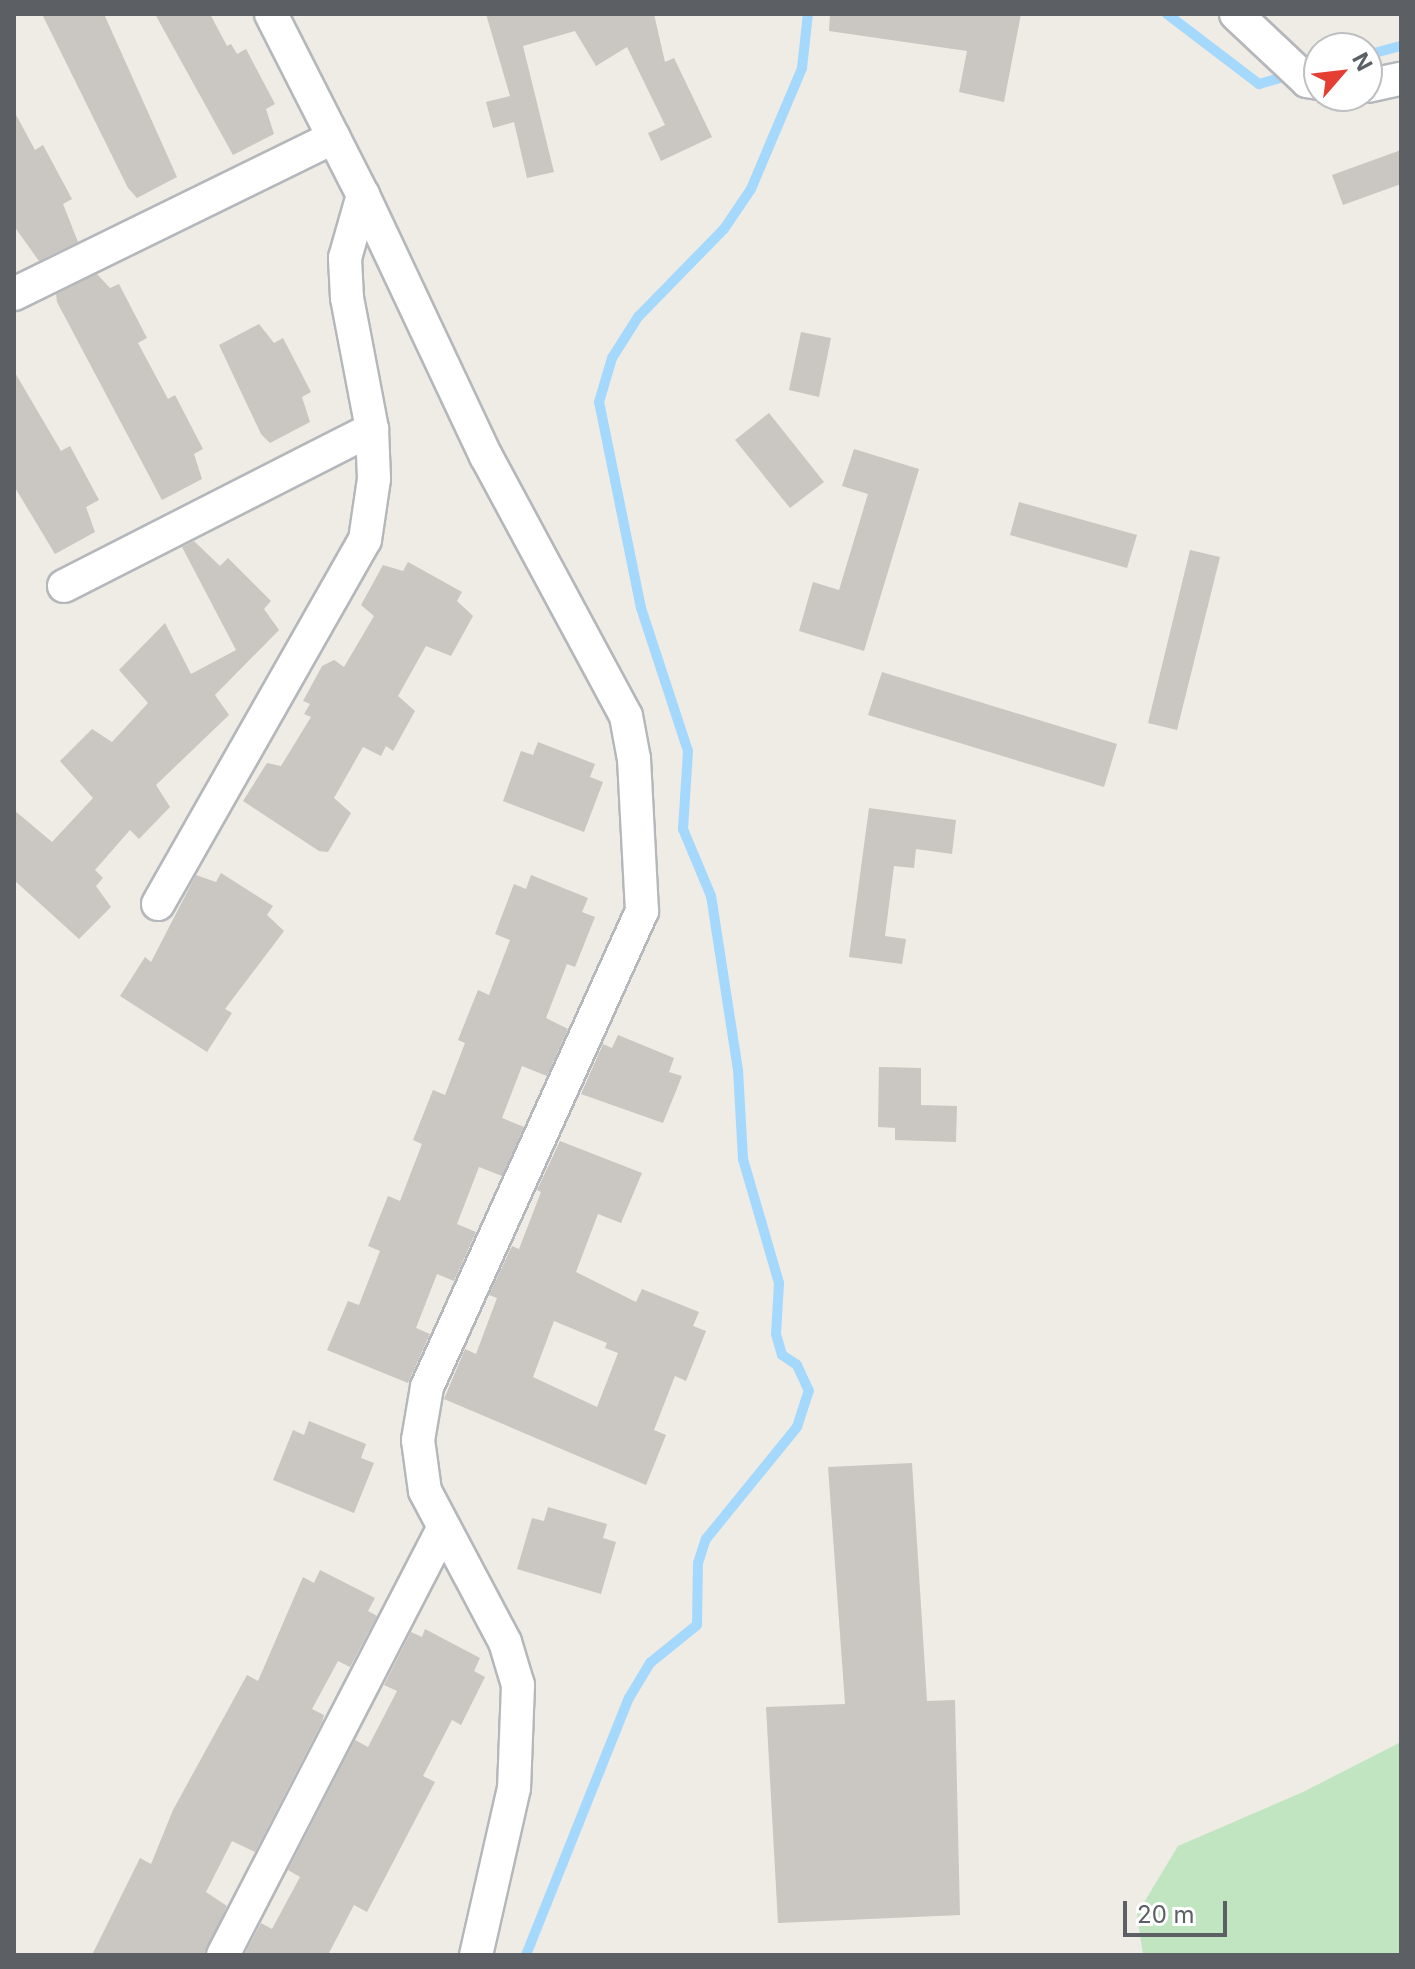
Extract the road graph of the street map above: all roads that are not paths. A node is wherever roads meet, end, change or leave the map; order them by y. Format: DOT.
graph roads {
  1 [pos="271,14"];
  2 [pos="1236,14"];
  3 [pos="1303,74"];
  4 [pos="334,137"];
  5 [pos="363,195"];
  6 [pos="14,294"];
  7 [pos="372,429"];
  8 [pos="64,586"];
  9 [pos="158,904"];
  10 [pos="443,1529"];
  11 [pos="223,1955"];
  12 [pos="476,1955"];
  1 -- 4 [label="street"];
  2 -- 3 [label="street"];
  4 -- 5 [label="street"];
  4 -- 6 [label="street"];
  5 -- 7 [label="street"];
  5 -- 10 [label="street"];
  7 -- 8 [label="street"];
  7 -- 9 [label="street"];
  10 -- 11 [label="street"];
  10 -- 12 [label="street"];
}
